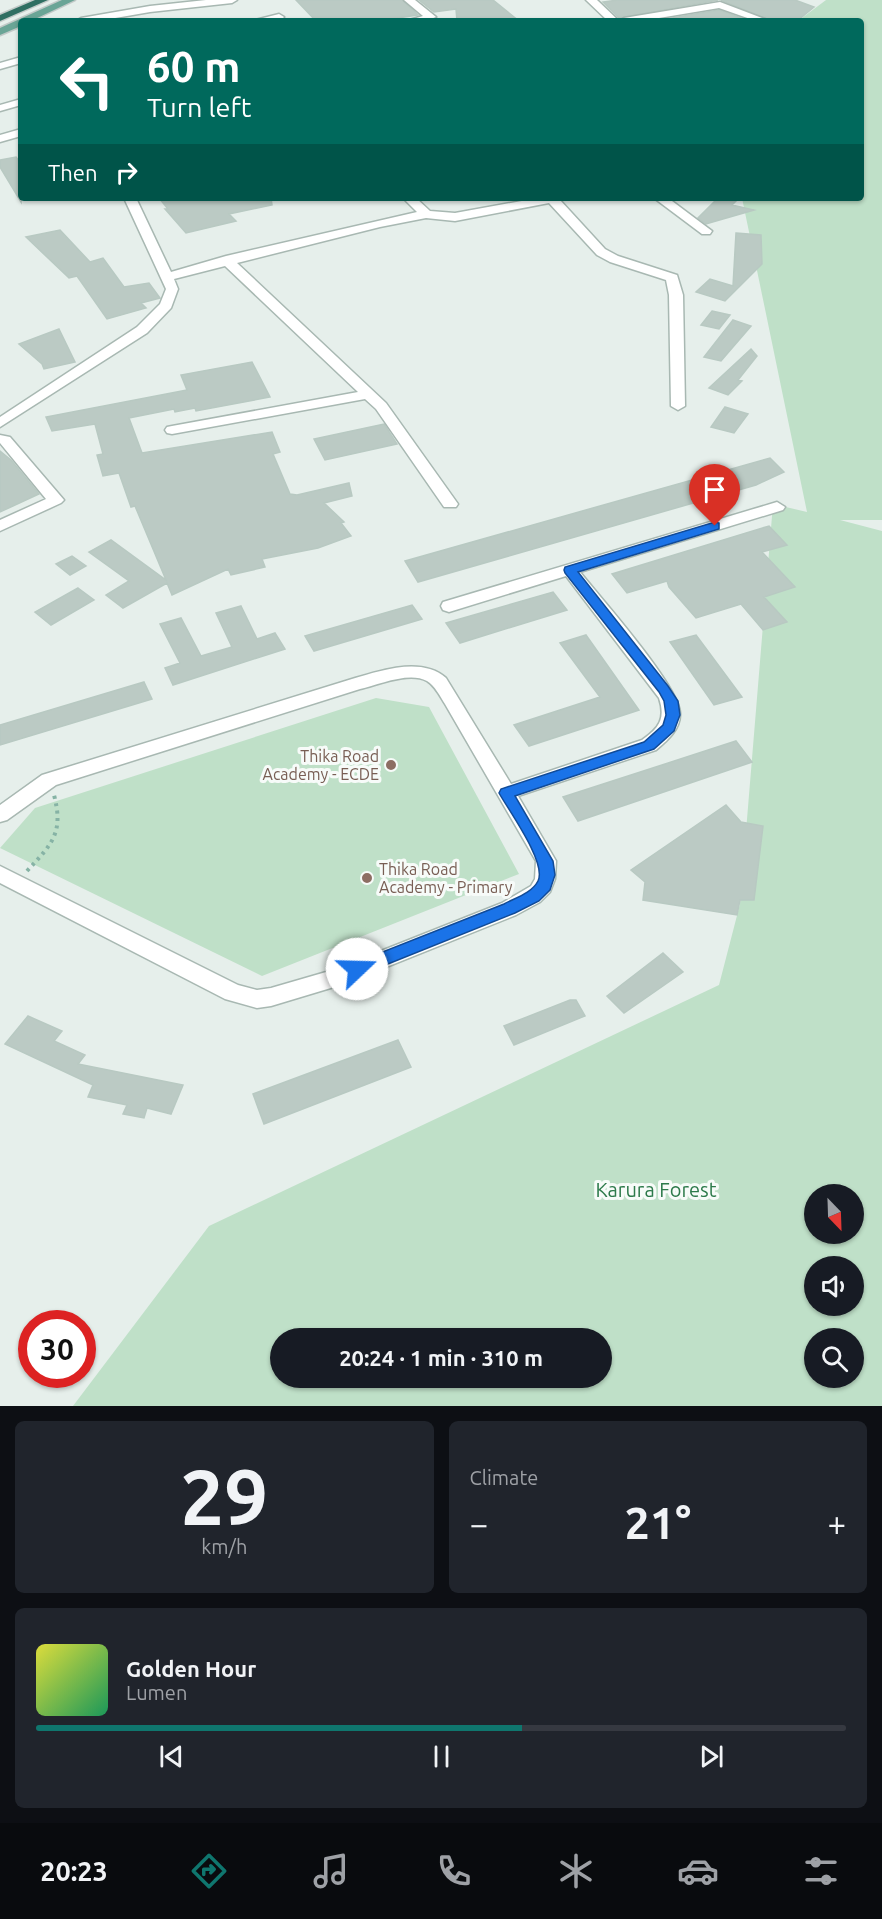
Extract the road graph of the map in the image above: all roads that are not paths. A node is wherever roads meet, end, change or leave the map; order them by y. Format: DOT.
graph roads {
  1 [pos="43,0"];
  2 [pos="70,0"];
  3 [pos="232,0"];
  4 [pos="409,0"];
  5 [pos="591,0"];
  6 [pos="719,3"];
  7 [pos="0,18"];
  8 [pos="29,18"];
  9 [pos="98,18"];
  10 [pos="425,18"];
  11 [pos="611,18"];
  12 [pos="640,18"];
  13 [pos="757,18"];
  14 [pos="18,23"];
  15 [pos="0,32"];
  16 [pos="18,53"];
  17 [pos="4,65"];
  18 [pos="18,103"];
  19 [pos="0,108"];
  20 [pos="18,133"];
  21 [pos="0,139"];
  22 [pos="131,201"];
  23 [pos="412,201"];
  24 [pos="538,201"];
  25 [pos="556,201"];
  26 [pos="664,201"];
  27 [pos="426,214"];
  28 [pos="706,231"];
  29 [pos="226,260"];
  30 [pos="166,277"];
  31 [pos="369,394"];
  32 [pos="678,406"];
  33 [pos="0,423"];
  34 [pos="172,430"];
  35 [pos="0,439"];
  36 [pos="450,504"];
  37 [pos="777,507"];
  38 [pos="0,526"];
  39 [pos="570,570"];
  40 [pos="448,606"];
  41 [pos="506,793"];
  42 [pos="0,815"];
  43 [pos="8,879"];
  1 -- 7 [label="highway"];
  2 -- 8 [label="main road"];
  3 -- 9 [label="street"];
  4 -- 10 [label="street"];
  5 -- 11 [label="street"];
  6 -- 12 [label="street"];
  6 -- 13 [label="street"];
  14 -- 15 [label="main road"];
  16 -- 17 [label="street"];
  18 -- 19 [label="street"];
  20 -- 21 [label="street"];
  22 -- 30 [label="street"];
  23 -- 27 [label="street"];
  24 -- 27 [label="street"];
  25 -- 32 [label="street"];
  26 -- 28 [label="street"];
  27 -- 29 [label="street"];
  29 -- 30 [label="street"];
  29 -- 31 [label="street"];
  30 -- 33 [label="street"];
  31 -- 34 [label="street"];
  31 -- 36 [label="street"];
  35 -- 38 [label="street"];
  37 -- 39 [label="street"];
  39 -- 40 [label="street"];
  39 -- 41 [label="street"];
  41 -- 42 [label="street"];
  41 -- 43 [label="street"];
}
